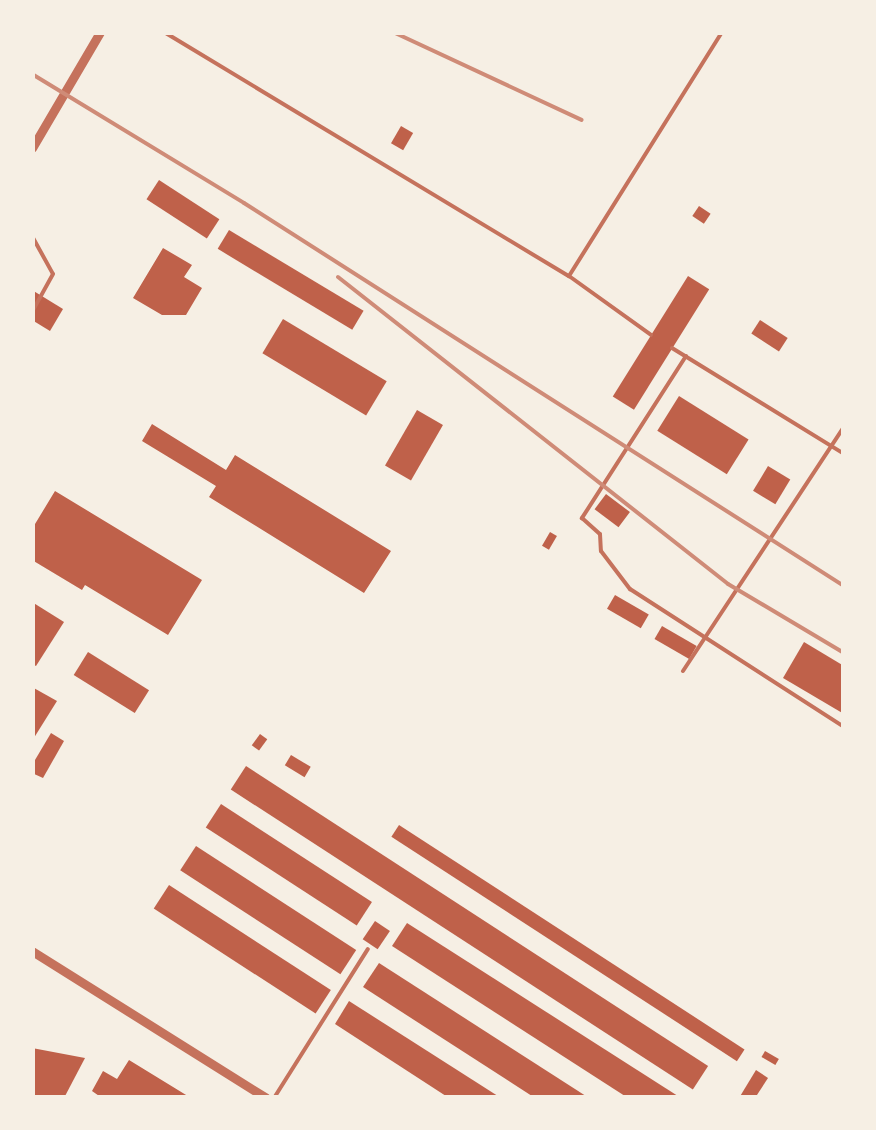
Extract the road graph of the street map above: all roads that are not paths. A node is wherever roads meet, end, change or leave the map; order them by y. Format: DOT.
graph roads {
  1 [pos="100,32"];
  2 [pos="164,32"];
  3 [pos="722,32"];
  4 [pos="37,130"];
  5 [pos="32,148"];
  6 [pos="32,236"];
  7 [pos="569,276"];
  8 [pos="32,312"];
  9 [pos="652,334"];
  10 [pos="672,348"];
  11 [pos="686,356"];
  12 [pos="844,428"];
  13 [pos="832,446"];
  14 [pos="844,454"];
  15 [pos="705,638"];
  16 [pos="682,671"];
  17 [pos="844,727"];
  18 [pos="368,949"];
  19 [pos="32,951"];
  20 [pos="266,1098"];
  21 [pos="274,1098"];
  1 -- 4 [label="street"];
  2 -- 7 [label="lane"];
  3 -- 7 [label="lane"];
  4 -- 5 [label="street"];
  6 -- 8 [label="lane"];
  7 -- 9 [label="lane"];
  10 -- 11 [label="lane"];
  11 -- 13 [label="lane"];
  11 -- 15 [label="lane"];
  12 -- 13 [label="lane"];
  13 -- 14 [label="lane"];
  13 -- 15 [label="lane"];
  15 -- 16 [label="lane"];
  15 -- 17 [label="lane"];
  18 -- 21 [label="lane"];
  19 -- 20 [label="street"];
}
